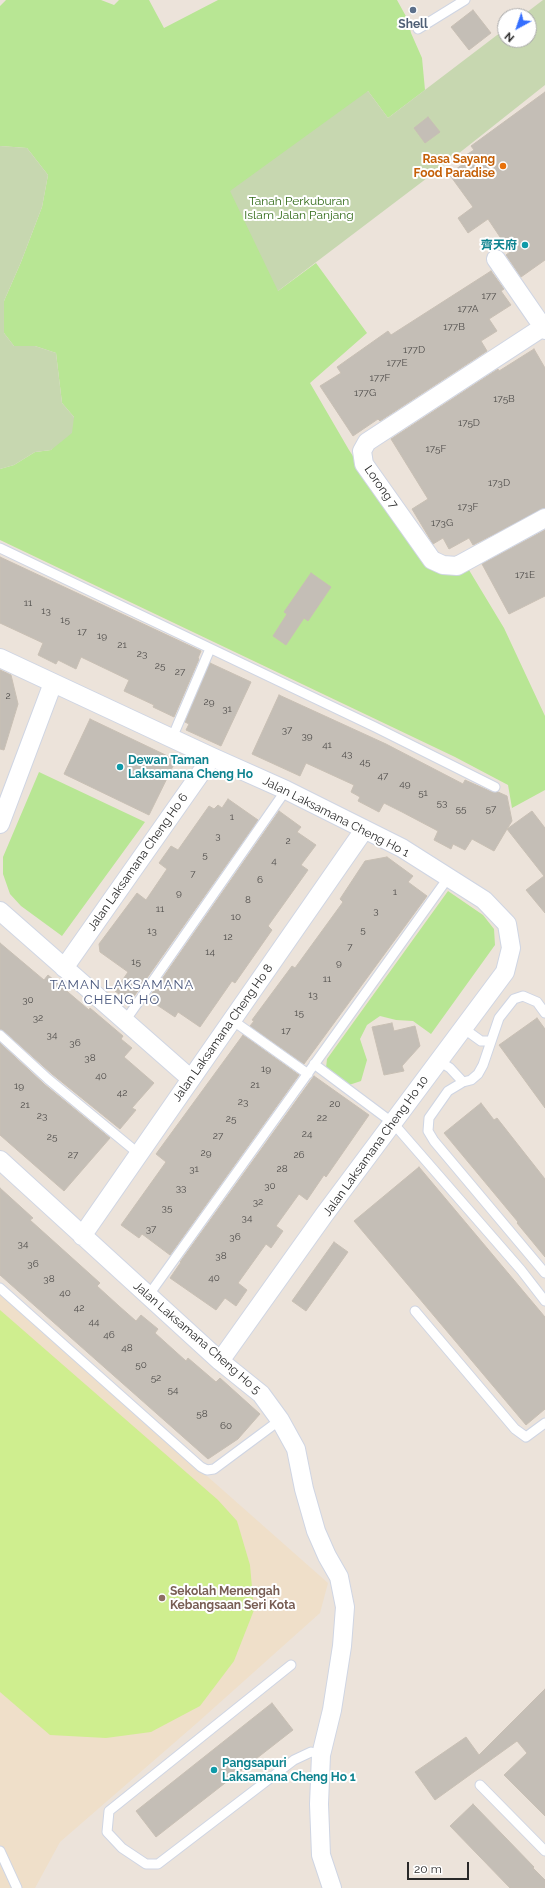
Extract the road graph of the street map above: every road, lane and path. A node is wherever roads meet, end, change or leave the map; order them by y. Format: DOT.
graph roads {
  1 [pos="465,0"];
  2 [pos="418,29"];
  3 [pos="496,259"];
  4 [pos="544,328"];
  5 [pos="545,518"];
  6 [pos="0,548"];
  7 [pos="210,649"];
  8 [pos="0,658"];
  9 [pos="53,683"];
  10 [pos="172,738"];
  11 [pos="212,757"];
  12 [pos="495,787"];
  13 [pos="286,790"];
  14 [pos="0,824"];
  15 [pos="364,830"];
  16 [pos="448,878"];
  17 [pos="0,911"];
  18 [pos="507,924"];
  19 [pos="64,968"];
  20 [pos="545,1013"];
  21 [pos="125,1020"];
  22 [pos="232,1020"];
  23 [pos="464,1028"];
  24 [pos="0,1035"];
  25 [pos="491,1042"];
  26 [pos="439,1061"];
  27 [pos="314,1064"];
  28 [pos="308,1074"];
  29 [pos="191,1079"];
  30 [pos="463,1082"];
  31 [pos="393,1123"];
  32 [pos="139,1154"];
  33 [pos="0,1160"];
  34 [pos="82,1236"];
  35 [pos="545,1273"];
  36 [pos="0,1288"];
  37 [pos="148,1296"];
  38 [pos="545,1301"];
  39 [pos="415,1311"];
  40 [pos="220,1361"];
  41 [pos="280,1420"];
  42 [pos="545,1423"];
  43 [pos="291,1665"];
  44 [pos="321,1755"];
  45 [pos="480,1785"];
  46 [pos="0,1851"];
  47 [pos="545,1851"];
  48 [pos="17,1888"];
  49 [pos="332,1888"];
  1 -- 2 [label="lane"];
  3 -- 4 [label="street"];
  4 -- 5 [label="street, Lorong 7"];
  6 -- 7 [label="lane"];
  7 -- 10 [label="lane"];
  7 -- 12 [label="lane"];
  8 -- 9 [label="street, Jalan Laksamana Cheng Ho 1"];
  9 -- 10 [label="street, Jalan Laksamana Cheng Ho 1"];
  9 -- 14 [label="street"];
  10 -- 11 [label="street, Jalan Laksamana Cheng Ho 1"];
  11 -- 13 [label="street, Jalan Laksamana Cheng Ho 1"];
  11 -- 19 [label="street, Jalan Laksamana Cheng Ho 6"];
  13 -- 15 [label="street, Jalan Laksamana Cheng Ho 1"];
  13 -- 21 [label="lane"];
  15 -- 16 [label="street, Jalan Laksamana Cheng Ho 1"];
  15 -- 22 [label="street, Jalan Laksamana Cheng Ho 8"];
  16 -- 18 [label="street, Jalan Laksamana Cheng Ho 1"];
  16 -- 27 [label="lane"];
  17 -- 19 [label="street"];
  18 -- 23 [label="street, Jalan Laksamana Cheng Ho 10"];
  19 -- 21 [label="street"];
  20 -- 25 [label="lane"];
  21 -- 29 [label="street"];
  22 -- 28 [label="lane"];
  22 -- 29 [label="street, Jalan Laksamana Cheng Ho 8"];
  23 -- 25 [label="lane"];
  23 -- 26 [label="street, Jalan Laksamana Cheng Ho 10"];
  24 -- 32 [label="lane"];
  25 -- 30 [label="lane"];
  26 -- 30 [label="lane"];
  26 -- 31 [label="street, Jalan Laksamana Cheng Ho 10"];
  27 -- 28 [label="lane"];
  27 -- 31 [label="lane"];
  28 -- 37 [label="lane"];
  29 -- 32 [label="street, Jalan Laksamana Cheng Ho 8"];
  30 -- 35 [label="lane"];
  31 -- 38 [label="lane"];
  31 -- 40 [label="street, Jalan Laksamana Cheng Ho 10"];
  32 -- 34 [label="street, Jalan Laksamana Cheng Ho 8"];
  33 -- 34 [label="street, Jalan Laksamana Cheng Ho 5"];
  34 -- 37 [label="street, Jalan Laksamana Cheng Ho 5"];
  36 -- 41 [label="lane"];
  37 -- 40 [label="street, Jalan Laksamana Cheng Ho 5"];
  39 -- 42 [label="lane"];
  40 -- 41 [label="street, Jalan Laksamana Cheng Ho 5"];
  41 -- 44 [label="street, Jalan Laksamana Cheng Ho 5"];
  43 -- 44 [label="lane"];
  44 -- 49 [label="street, Jalan Laksamana Cheng Ho 5"];
  45 -- 47 [label="lane"];
  46 -- 48 [label="lane"];
}
